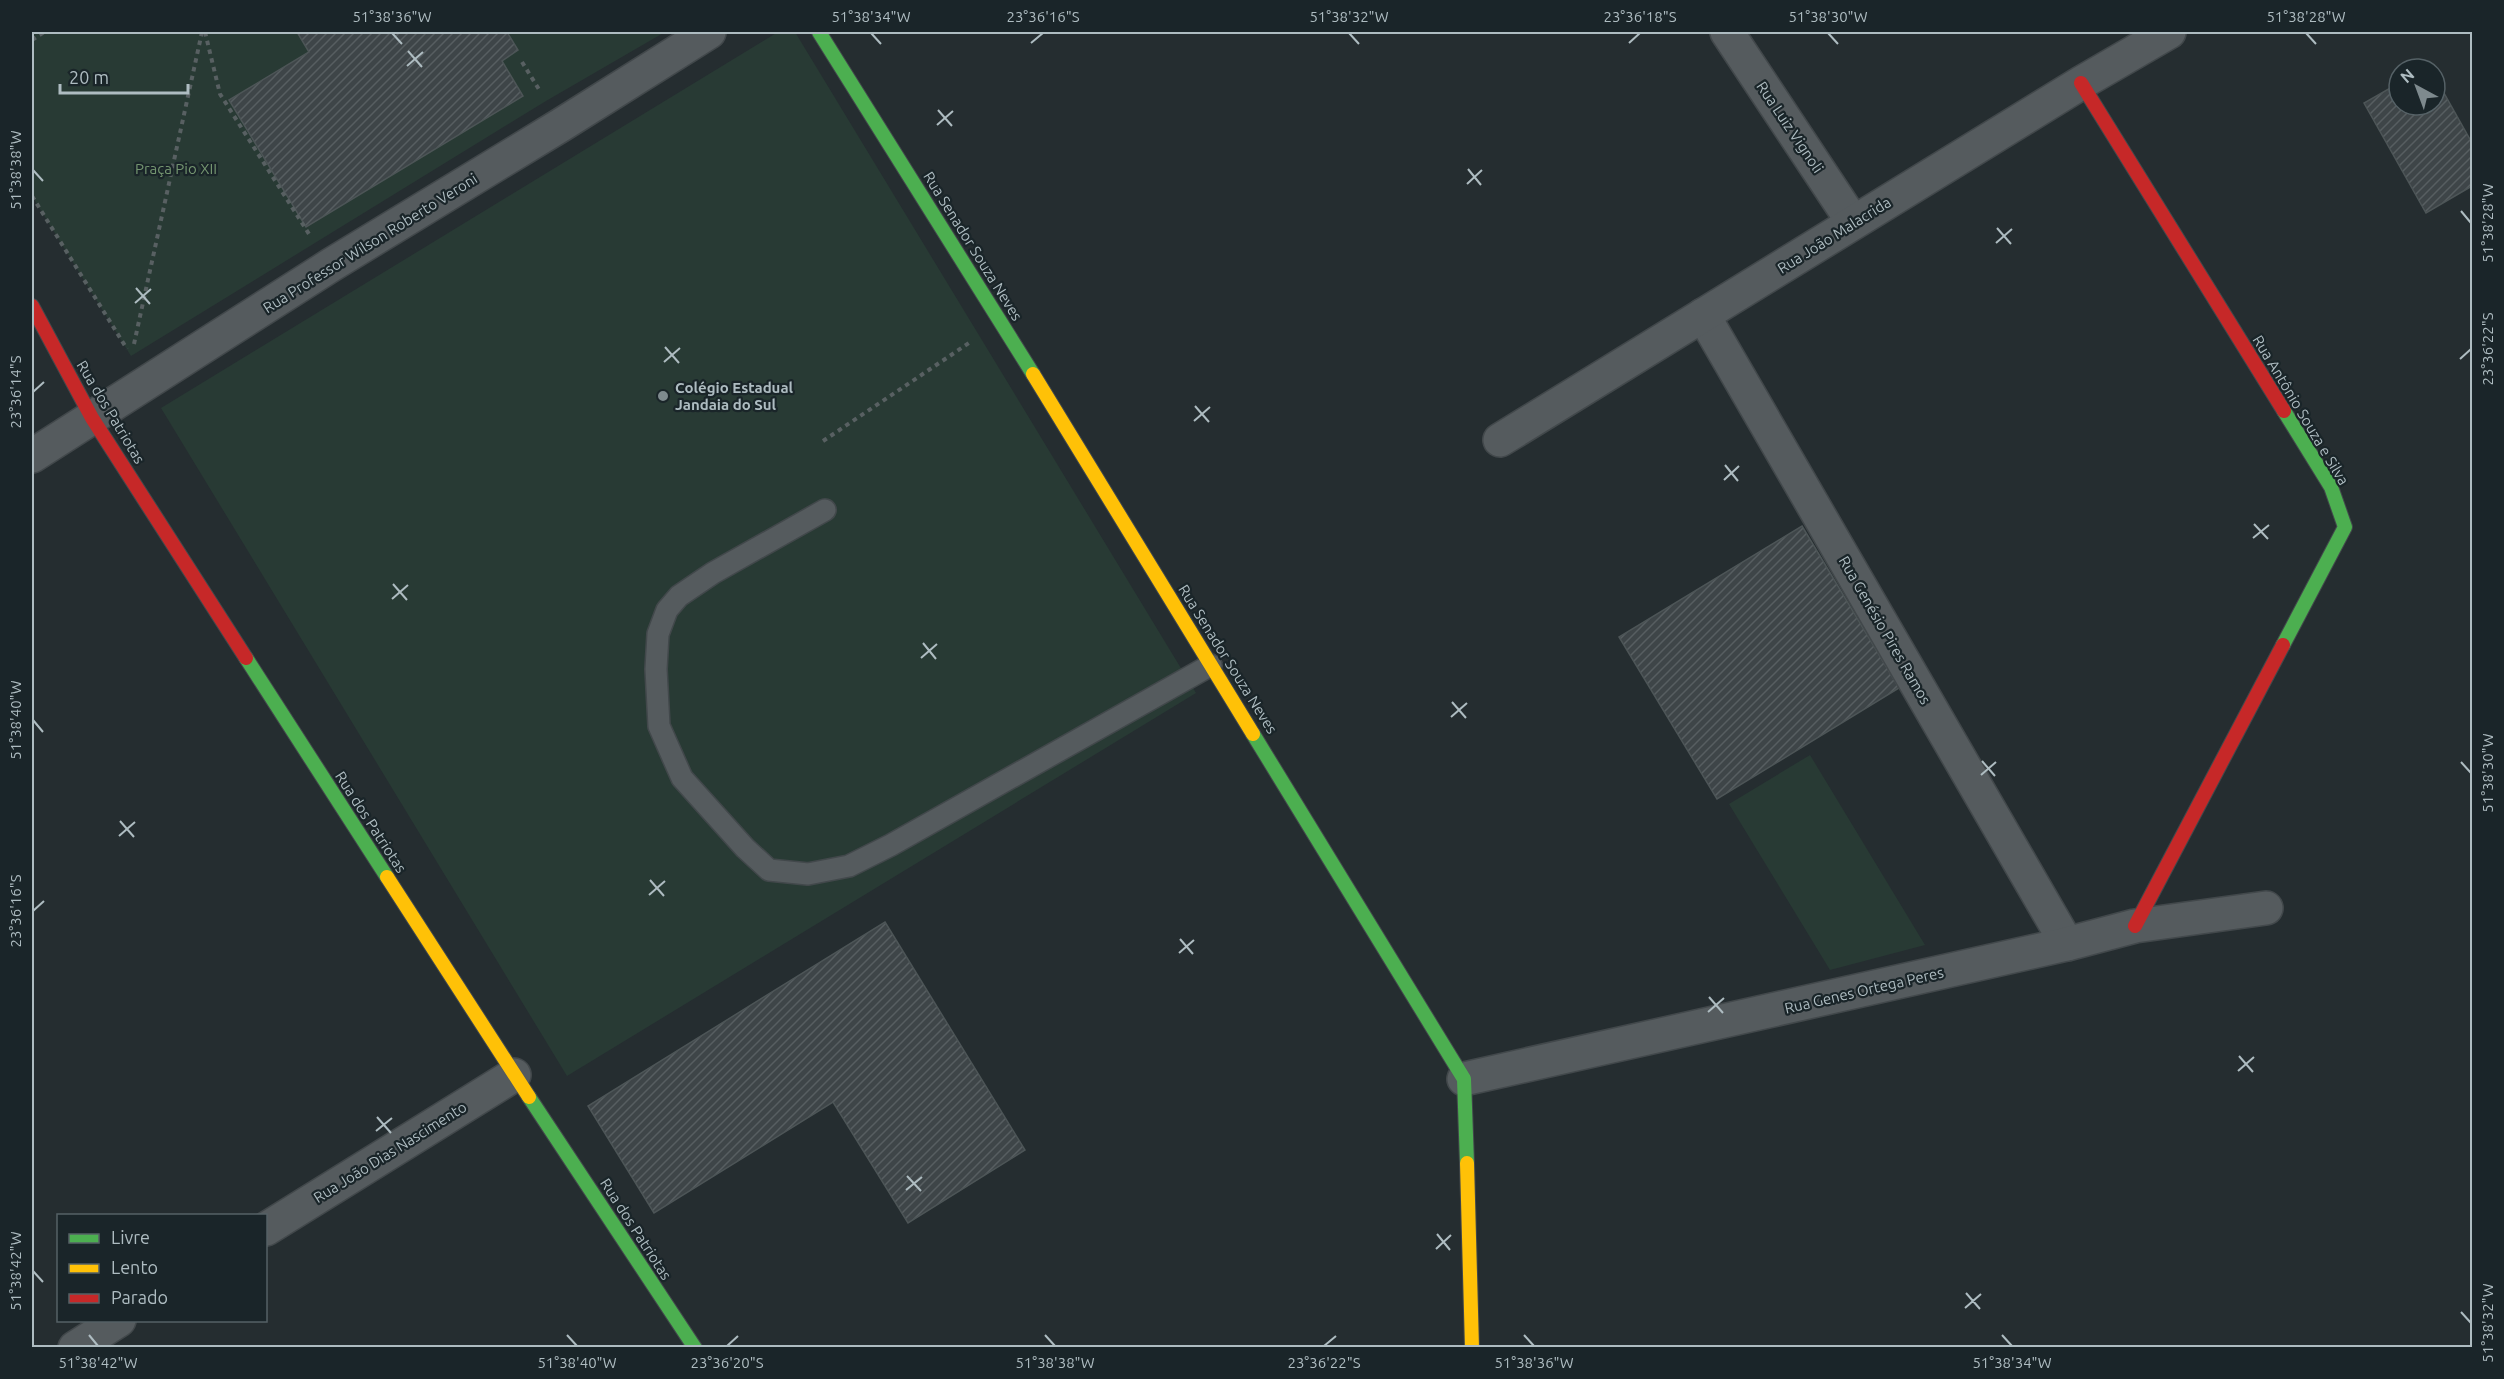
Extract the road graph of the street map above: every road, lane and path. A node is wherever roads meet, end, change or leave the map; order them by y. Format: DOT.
graph roads {
  1 [pos="44,32"];
  2 [pos="203,32"];
  3 [pos="709,32"];
  4 [pos="819,32"];
  5 [pos="1726,32"];
  6 [pos="2169,32"];
  7 [pos="32,40"];
  8 [pos="2081,83"];
  9 [pos="32,196"];
  10 [pos="1853,222"];
  11 [pos="331,265"];
  12 [pos="32,306"];
  13 [pos="1703,315"];
  14 [pos="1001,321"];
  15 [pos="92,418"];
  16 [pos="1500,440"];
  17 [pos="823,441"];
  18 [pos="32,456"];
  19 [pos="825,510"];
  20 [pos="1211,665"];
  21 [pos="2266,908"];
  22 [pos="2135,926"];
  23 [pos="2067,944"];
  24 [pos="514,1075"];
  25 [pos="1464,1079"];
  26 [pos="267,1228"];
  27 [pos="116,1322"];
  28 [pos="75,1347"];
  29 [pos="694,1347"];
  30 [pos="1472,1347"];
  1 -- 7 [label="path"];
  2 -- 9 [label="path"];
  2 -- 11 [label="path"];
  3 -- 11 [label="street, Rua Professor Wilson Roberto Veroni"];
  4 -- 14 [label="street, Rua Senador Souza Neves"];
  5 -- 10 [label="street, Rua Luiz Vignoli"];
  6 -- 8 [label="street, Rua João Malacrida"];
  8 -- 10 [label="street, Rua João Malacrida"];
  8 -- 22 [label="street, Rua Antônio Souza e Silva"];
  10 -- 13 [label="street, Rua João Malacrida"];
  11 -- 15 [label="street, Rua Professor Wilson Roberto Veroni"];
  12 -- 15 [label="street, Rua dos Patriotas"];
  13 -- 16 [label="street, Rua João Malacrida"];
  13 -- 23 [label="street, Rua Genésio Pires Ramos"];
  14 -- 17 [label="path"];
  14 -- 20 [label="street, Rua Senador Souza Neves"];
  15 -- 18 [label="street, Rua Professor Wilson Roberto Veroni"];
  15 -- 24 [label="street, Rua dos Patriotas"];
  19 -- 20 [label="lane"];
  20 -- 25 [label="street, Rua Senador Souza Neves"];
  21 -- 22 [label="street, Rua Genes Ortega Peres"];
  22 -- 23 [label="street, Rua Genes Ortega Peres"];
  23 -- 25 [label="street, Rua Genes Ortega Peres"];
  24 -- 26 [label="street, Rua João Dias Nascimento"];
  24 -- 29 [label="street, Rua dos Patriotas"];
  25 -- 30 [label="street, Rua Senador Souza Neves"];
  27 -- 28 [label="street"];
}
